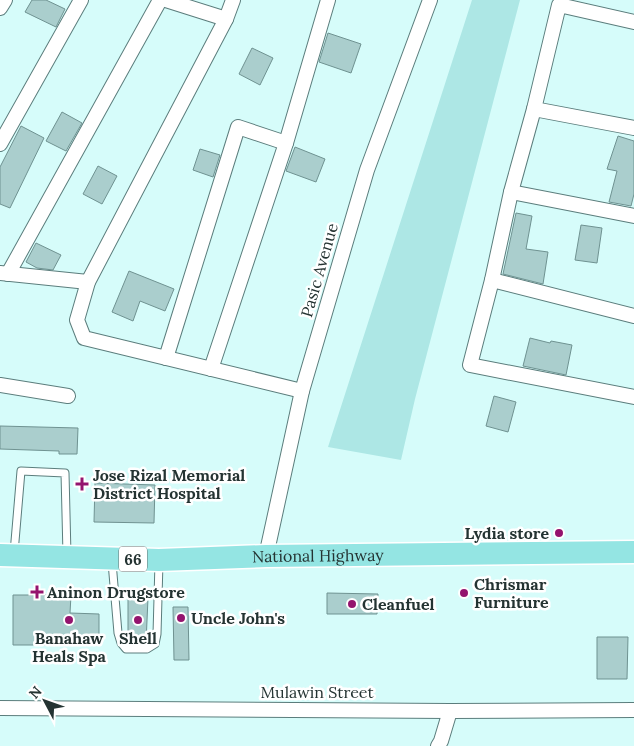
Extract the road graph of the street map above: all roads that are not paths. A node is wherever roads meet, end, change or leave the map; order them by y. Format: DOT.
graph roads {
  1 [pos="4,0"];
  2 [pos="81,0"];
  3 [pos="160,0"];
  4 [pos="166,0"];
  5 [pos="233,0"];
  6 [pos="328,0"];
  7 [pos="430,0"];
  8 [pos="0,8"];
  9 [pos="226,19"];
  10 [pos="634,22"];
  11 [pos="534,109"];
  12 [pos="634,128"];
  13 [pos="286,143"];
  14 [pos="0,144"];
  15 [pos="511,192"];
  16 [pos="634,216"];
  17 [pos="4,274"];
  18 [pos="492,280"];
  19 [pos="88,282"];
  20 [pos="634,316"];
  21 [pos="166,358"];
  22 [pos="211,369"];
  23 [pos="0,385"];
  24 [pos="302,391"];
  25 [pos="68,396"];
  26 [pos="634,397"];
  27 [pos="634,552"];
  28 [pos="7,555"];
  29 [pos="266,556"];
  30 [pos="67,558"];
  31 [pos="112,559"];
  32 [pos="159,560"];
  33 [pos="0,708"];
  34 [pos="634,710"];
  35 [pos="450,711"];
  36 [pos="438,746"];
  1 -- 8 [label="street"];
  2 -- 14 [label="street"];
  3 -- 17 [label="street"];
  4 -- 9 [label="street"];
  5 -- 9 [label="street"];
  6 -- 13 [label="street"];
  7 -- 24 [label="street, Pasic Avenue"];
  9 -- 19 [label="street"];
  10 -- 11 [label="street"];
  11 -- 12 [label="street"];
  11 -- 15 [label="street"];
  13 -- 21 [label="street"];
  13 -- 22 [label="street"];
  15 -- 16 [label="street"];
  15 -- 18 [label="street"];
  17 -- 19 [label="street"];
  18 -- 20 [label="street"];
  18 -- 26 [label="street"];
  19 -- 21 [label="street"];
  21 -- 22 [label="street"];
  22 -- 24 [label="street"];
  23 -- 25 [label="street"];
  24 -- 29 [label="street, Pasic Avenue"];
  27 -- 29 [label="main road, National Highway / 66"];
  28 -- 30 [label="main road, National Highway / 66"];
  28 -- 30 [label="lane"];
  29 -- 32 [label="main road, National Highway / 66"];
  30 -- 31 [label="main road, National Highway / 66"];
  31 -- 32 [label="main road, National Highway / 66"];
  31 -- 32 [label="lane"];
  33 -- 35 [label="street, Mulawin Street"];
  34 -- 35 [label="street, Mulawin Street"];
  35 -- 36 [label="street"];
}
